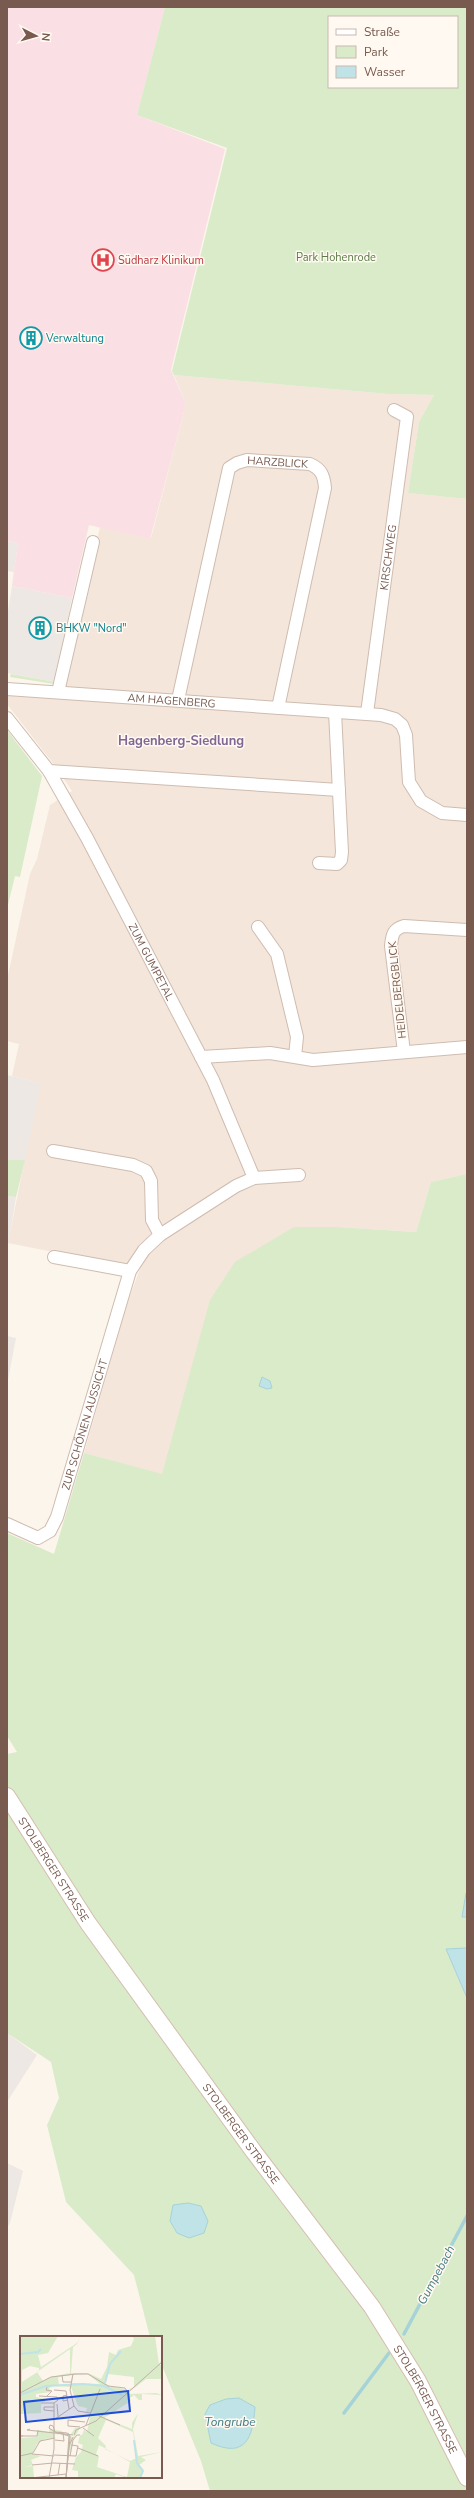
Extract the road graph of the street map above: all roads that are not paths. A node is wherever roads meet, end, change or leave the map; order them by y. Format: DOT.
graph roads {
  1 [pos="394,410"];
  2 [pos="93,542"];
  3 [pos="7,689"];
  4 [pos="58,692"];
  5 [pos="178,700"];
  6 [pos="278,708"];
  7 [pos="335,712"];
  8 [pos="368,713"];
  9 [pos="7,718"];
  10 [pos="49,771"];
  11 [pos="339,790"];
  12 [pos="467,815"];
  13 [pos="319,863"];
  14 [pos="258,927"];
  15 [pos="467,930"];
  16 [pos="467,1047"];
  17 [pos="404,1052"];
  18 [pos="295,1056"];
  19 [pos="201,1057"];
  20 [pos="53,1151"];
  21 [pos="299,1174"];
  22 [pos="254,1178"];
  23 [pos="160,1236"];
  24 [pos="54,1257"];
  25 [pos="130,1271"];
  26 [pos="7,1524"];
  27 [pos="7,1796"];
  28 [pos="467,2477"];
  1 -- 8 [label="street, KIRSCHWEG"];
  2 -- 4 [label="street"];
  3 -- 4 [label="street, AM HAGENBERG"];
  4 -- 5 [label="street, AM HAGENBERG"];
  5 -- 6 [label="street, AM HAGENBERG"];
  5 -- 6 [label="street, HARZBLICK"];
  6 -- 7 [label="street, AM HAGENBERG"];
  7 -- 8 [label="street, AM HAGENBERG"];
  7 -- 11 [label="street"];
  8 -- 12 [label="street, AM HAGENBERG"];
  9 -- 10 [label="street, ZUM GUMPETAL"];
  10 -- 11 [label="street"];
  10 -- 19 [label="street, ZUM GUMPETAL"];
  11 -- 13 [label="street"];
  14 -- 18 [label="street"];
  15 -- 17 [label="street, HEIDELBERGBLICK"];
  16 -- 17 [label="street, HEIDELBERGBLICK"];
  17 -- 18 [label="street, HEIDELBERGBLICK"];
  18 -- 19 [label="street, HEIDELBERGBLICK"];
  19 -- 22 [label="street, ZUM GUMPETAL"];
  20 -- 23 [label="street"];
  21 -- 22 [label="street"];
  22 -- 23 [label="street, ZUR SCHÖNEN AUSSICHT"];
  23 -- 25 [label="street, ZUR SCHÖNEN AUSSICHT"];
  24 -- 25 [label="street"];
  25 -- 26 [label="street, ZUR SCHÖNEN AUSSICHT"];
  27 -- 28 [label="main road, STOLBERGER STRASSE"];
}
